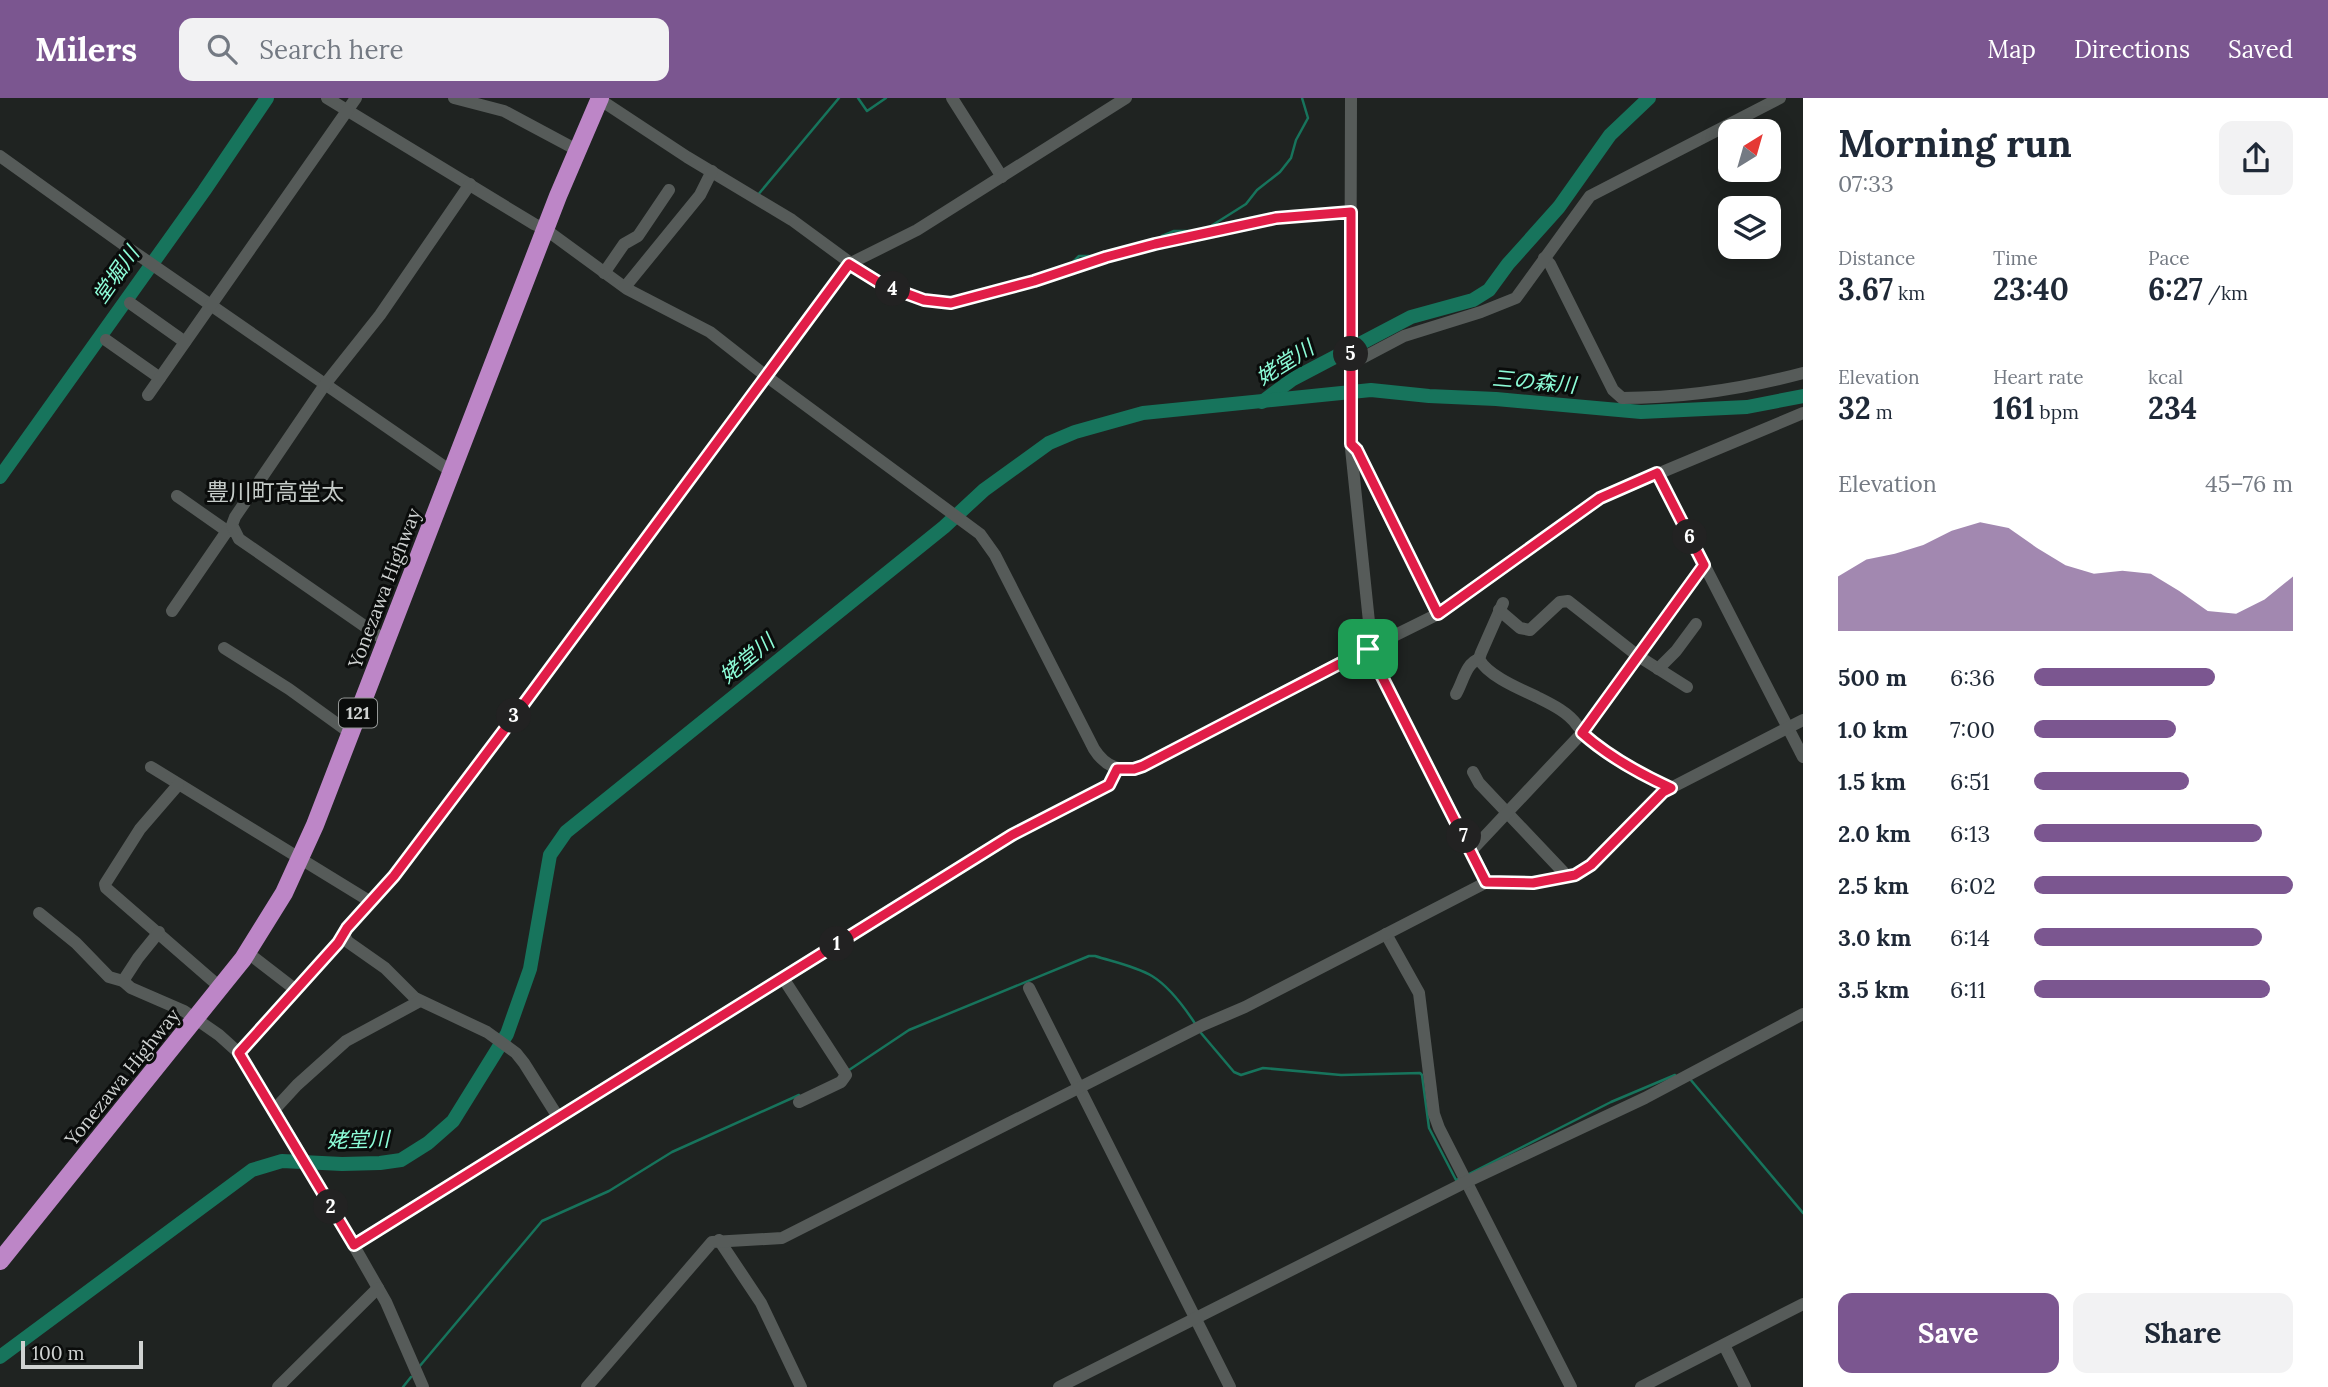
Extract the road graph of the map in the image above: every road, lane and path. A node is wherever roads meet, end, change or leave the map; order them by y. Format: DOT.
graph roads {
  1 [pos="327,98"];
  2 [pos="356,98"];
  3 [pos="454,98"];
  4 [pos="599,98"];
  5 [pos="952,98"];
  6 [pos="1126,98"];
  7 [pos="1351,98"];
  8 [pos="1780,98"];
  9 [pos="348,110"];
  10 [pos="577,150"];
  11 [pos="0,156"];
  12 [pos="712,171"];
  13 [pos="1002,177"];
  14 [pos="470,184"];
  15 [pos="669,190"];
  16 [pos="1351,212"];
  17 [pos="545,229"];
  18 [pos="1544,258"];
  19 [pos="849,264"];
  20 [pos="604,273"];
  21 [pos="625,288"];
  22 [pos="130,303"];
  23 [pos="211,304"];
  24 [pos="106,340"];
  25 [pos="185,342"];
  26 [pos="1351,366"];
  27 [pos="1803,373"];
  28 [pos="766,376"];
  29 [pos="160,378"];
  30 [pos="326,383"];
  31 [pos="148,396"];
  32 [pos="1803,413"];
  33 [pos="1351,444"];
  34 [pos="452,472"];
  35 [pos="1657,473"];
  36 [pos="177,496"];
  37 [pos="231,531"];
  38 [pos="1704,565"];
  39 [pos="172,611"];
  40 [pos="1438,614"];
  41 [pos="1696,624"];
  42 [pos="386,641"];
  43 [pos="224,648"];
  44 [pos="1368,649"];
  45 [pos="1638,656"];
  46 [pos="1479,659"];
  47 [pos="1658,669"];
  48 [pos="1687,687"];
  49 [pos="1456,694"];
  50 [pos="1803,720"];
  51 [pos="1788,727"];
  52 [pos="350,733"];
  53 [pos="1582,733"];
  54 [pos="1803,757"];
  55 [pos="151,767"];
  56 [pos="1117,769"];
  57 [pos="1473,772"];
  58 [pos="178,785"];
  59 [pos="1671,788"];
  60 [pos="1509,813"];
  61 [pos="1472,850"];
  62 [pos="300,859"];
  63 [pos="1568,877"];
  64 [pos="1486,882"];
  65 [pos="371,902"];
  66 [pos="39,913"];
  67 [pos="159,932"];
  68 [pos="343,934"];
  69 [pos="1386,934"];
  70 [pos="248,953"];
  71 [pos="783,978"];
  72 [pos="123,981"];
  73 [pos="221,988"];
  74 [pos="1029,988"];
  75 [pos="296,990"];
  76 [pos="420,1001"];
  77 [pos="1803,1014"];
  78 [pos="196,1019"];
  79 [pos="239,1053"];
  80 [pos="1078,1088"];
  81 [pos="799,1102"];
  82 [pos="274,1110"];
  83 [pos="558,1117"];
  84 [pos="1466,1182"];
  85 [pos="719,1240"];
  86 [pos="354,1245"];
  87 [pos="0,1261"];
  88 [pos="378,1288"];
  89 [pos="1803,1304"];
  90 [pos="1196,1318"];
  91 [pos="1724,1345"];
  92 [pos="278,1387"];
  93 [pos="423,1387"];
  94 [pos="587,1387"];
  95 [pos="801,1387"];
  96 [pos="1059,1387"];
  97 [pos="1230,1387"];
  98 [pos="1571,1387"];
  99 [pos="1641,1387"];
  100 [pos="1745,1387"];
  1 -- 9 [label="street"];
  2 -- 9 [label="street"];
  3 -- 10 [label="street"];
  4 -- 10 [label="highway, Yonezawa Highway / 121"];
  4 -- 12 [label="street"];
  5 -- 13 [label="street"];
  6 -- 13 [label="street"];
  7 -- 16 [label="street"];
  8 -- 18 [label="street"];
  9 -- 14 [label="street"];
  9 -- 23 [label="street"];
  10 -- 17 [label="highway, Yonezawa Highway / 121"];
  11 -- 23 [label="street"];
  12 -- 19 [label="street"];
  12 -- 21 [label="street"];
  13 -- 19 [label="street"];
  14 -- 17 [label="street"];
  14 -- 30 [label="street"];
  15 -- 20 [label="street"];
  16 -- 19 [label="street"];
  16 -- 26 [label="street"];
  17 -- 20 [label="street"];
  17 -- 34 [label="highway, Yonezawa Highway / 121"];
  18 -- 26 [label="street"];
  18 -- 27 [label="street"];
  19 -- 28 [label="street"];
  20 -- 21 [label="street"];
  21 -- 28 [label="street"];
  22 -- 25 [label="street"];
  23 -- 25 [label="street"];
  23 -- 30 [label="street"];
  24 -- 29 [label="street"];
  25 -- 29 [label="street"];
  26 -- 33 [label="street"];
  28 -- 56 [label="street"];
  28 -- 65 [label="street"];
  29 -- 31 [label="street"];
  30 -- 34 [label="street"];
  30 -- 37 [label="street"];
  32 -- 35 [label="street"];
  33 -- 40 [label="street"];
  33 -- 44 [label="street"];
  34 -- 42 [label="highway, Yonezawa Highway / 121"];
  35 -- 38 [label="street"];
  35 -- 40 [label="street"];
  36 -- 37 [label="street"];
  37 -- 39 [label="street"];
  37 -- 42 [label="street"];
  38 -- 45 [label="street"];
  38 -- 51 [label="street"];
  40 -- 44 [label="street"];
  41 -- 47 [label="street"];
  42 -- 52 [label="highway, Yonezawa Highway / 121"];
  43 -- 52 [label="street"];
  44 -- 56 [label="street"];
  44 -- 61 [label="street"];
  45 -- 46 [label="street"];
  45 -- 47 [label="street"];
  45 -- 53 [label="street"];
  46 -- 49 [label="street"];
  46 -- 53 [label="street"];
  47 -- 48 [label="street"];
  50 -- 51 [label="street"];
  51 -- 54 [label="street"];
  51 -- 59 [label="street"];
  52 -- 62 [label="highway, Yonezawa Highway / 121"];
  53 -- 59 [label="street"];
  53 -- 60 [label="street"];
  55 -- 58 [label="street"];
  56 -- 71 [label="street"];
  57 -- 60 [label="street"];
  58 -- 62 [label="street"];
  58 -- 67 [label="street"];
  59 -- 63 [label="street"];
  60 -- 61 [label="street"];
  60 -- 63 [label="street"];
  61 -- 64 [label="street"];
  62 -- 65 [label="street"];
  62 -- 70 [label="highway, Yonezawa Highway / 121"];
  63 -- 64 [label="street"];
  64 -- 69 [label="street"];
  65 -- 68 [label="street"];
  66 -- 72 [label="street"];
  67 -- 72 [label="street"];
  67 -- 73 [label="street"];
  68 -- 75 [label="street"];
  68 -- 76 [label="street"];
  69 -- 80 [label="street"];
  69 -- 84 [label="street"];
  70 -- 73 [label="highway, Yonezawa Highway / 121"];
  70 -- 75 [label="street"];
  71 -- 81 [label="street"];
  71 -- 83 [label="street"];
  72 -- 78 [label="street"];
  73 -- 78 [label="highway, Yonezawa Highway / 121"];
  74 -- 80 [label="street"];
  75 -- 79 [label="street"];
  76 -- 82 [label="street"];
  76 -- 83 [label="street"];
  77 -- 84 [label="street"];
  78 -- 79 [label="street"];
  78 -- 87 [label="highway, Yonezawa Highway / 121"];
  79 -- 82 [label="street"];
  80 -- 85 [label="street"];
  80 -- 90 [label="street"];
  82 -- 86 [label="street"];
  83 -- 86 [label="street"];
  84 -- 90 [label="street"];
  84 -- 98 [label="street"];
  85 -- 94 [label="street"];
  85 -- 95 [label="street"];
  86 -- 88 [label="street"];
  88 -- 92 [label="street"];
  88 -- 93 [label="street"];
  89 -- 91 [label="street"];
  90 -- 96 [label="street"];
  90 -- 97 [label="street"];
  91 -- 99 [label="street"];
  91 -- 100 [label="street"];
}
